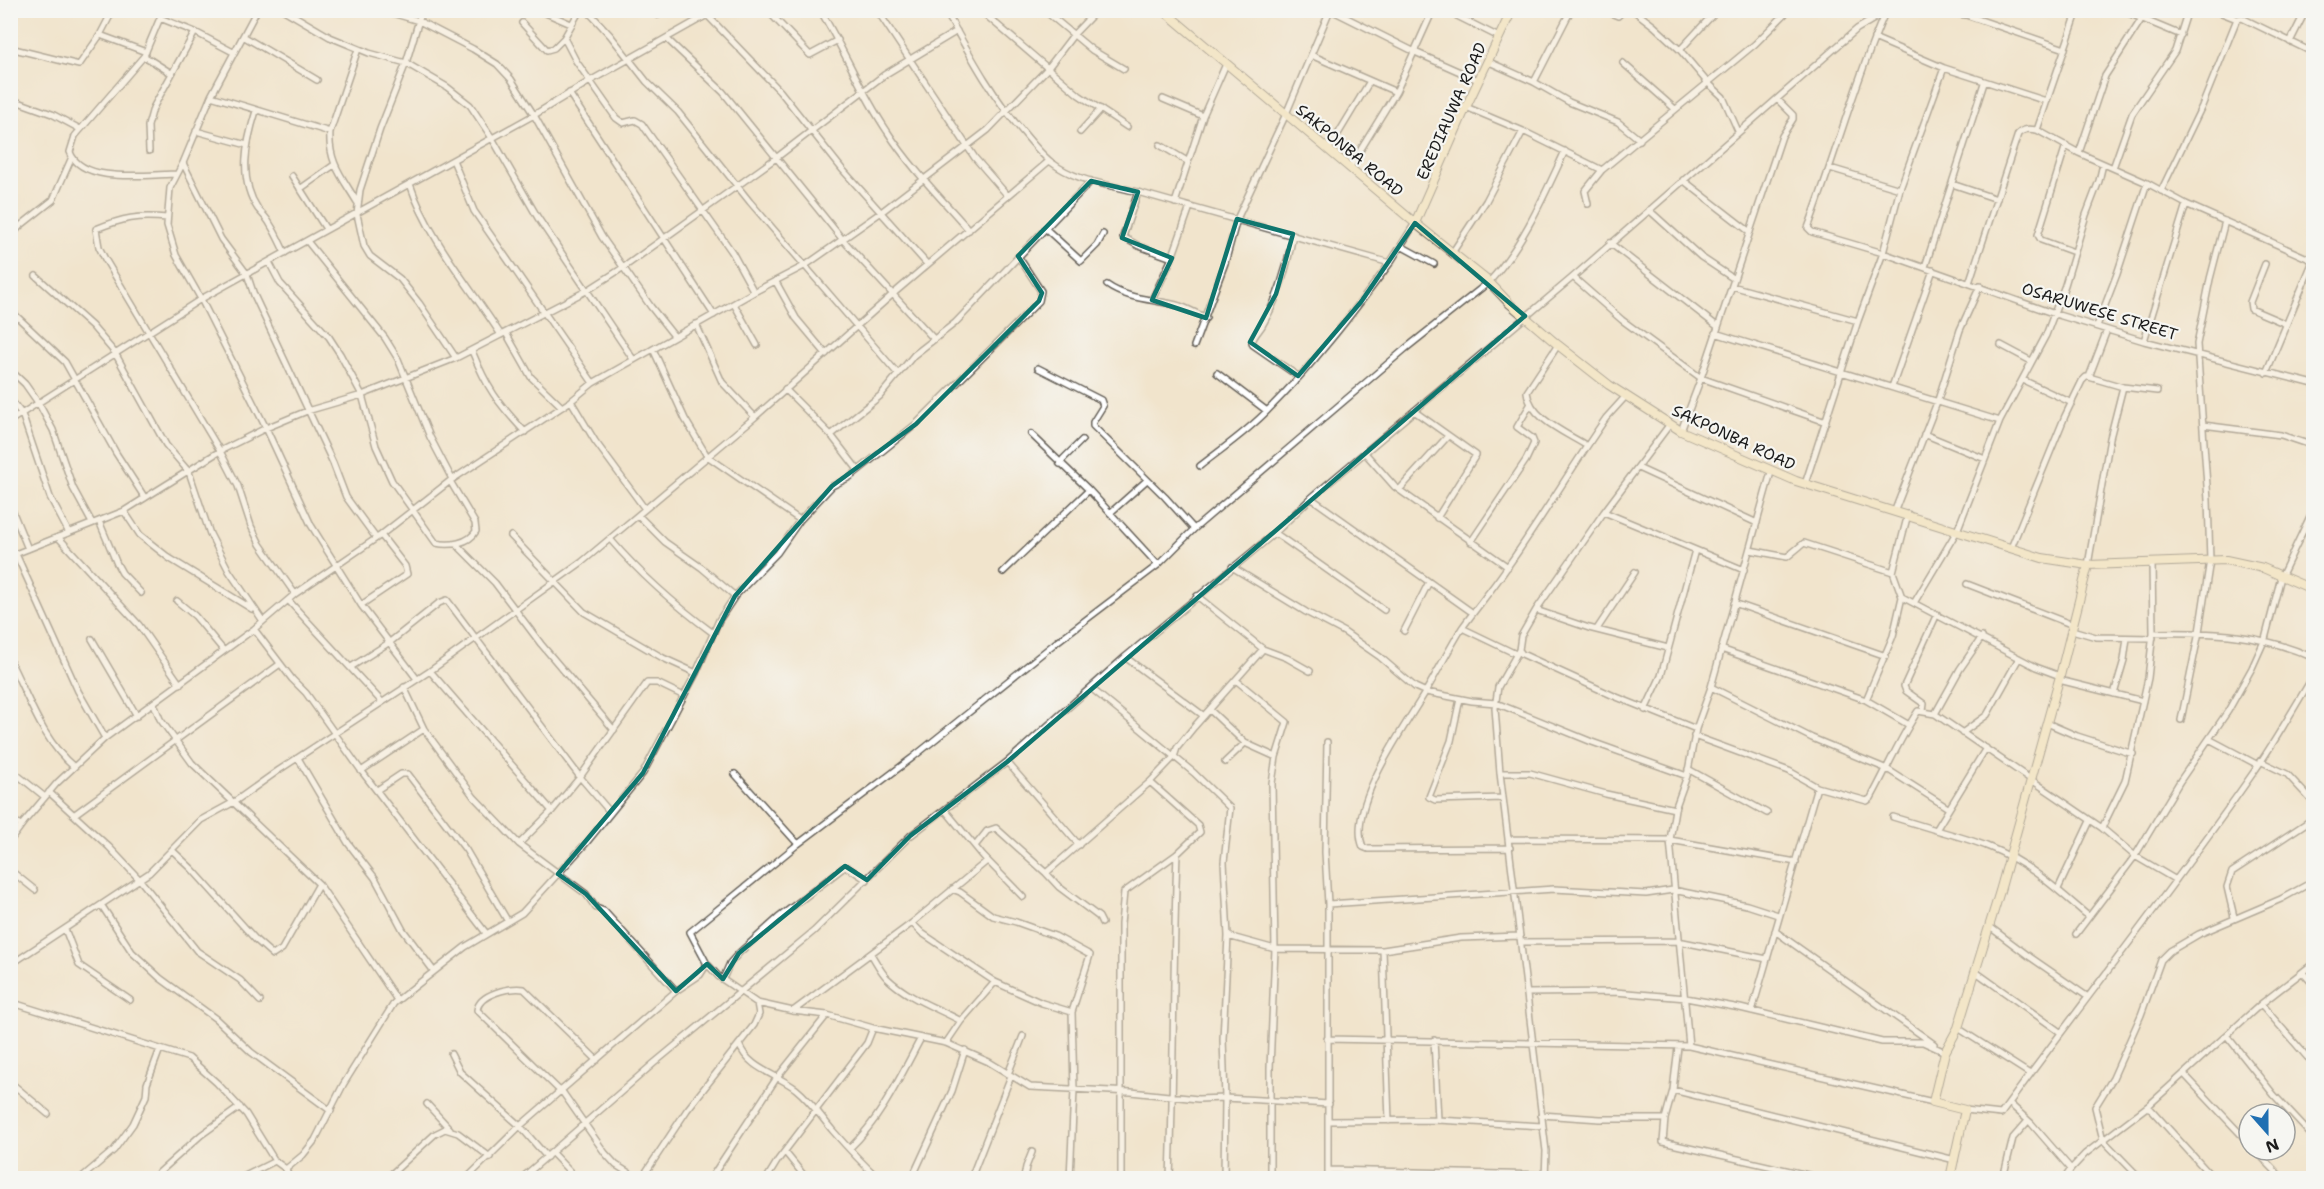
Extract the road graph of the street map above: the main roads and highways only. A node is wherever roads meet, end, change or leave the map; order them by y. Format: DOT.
graph roads {
  1 [pos="1163,10"];
  2 [pos="1512,10"];
  3 [pos="1415,223"];
  4 [pos="2088,566"];
  5 [pos="2313,590"];
  6 [pos="1950,1179"];
  1 -- 3 [label="main road, SAKPONBA ROAD"];
  2 -- 3 [label="main road, EREDIAUWA ROAD"];
  3 -- 4 [label="main road, SAKPONBA ROAD"];
  4 -- 5 [label="main road, SAKPONBA ROAD"];
  4 -- 6 [label="main road"];
}
